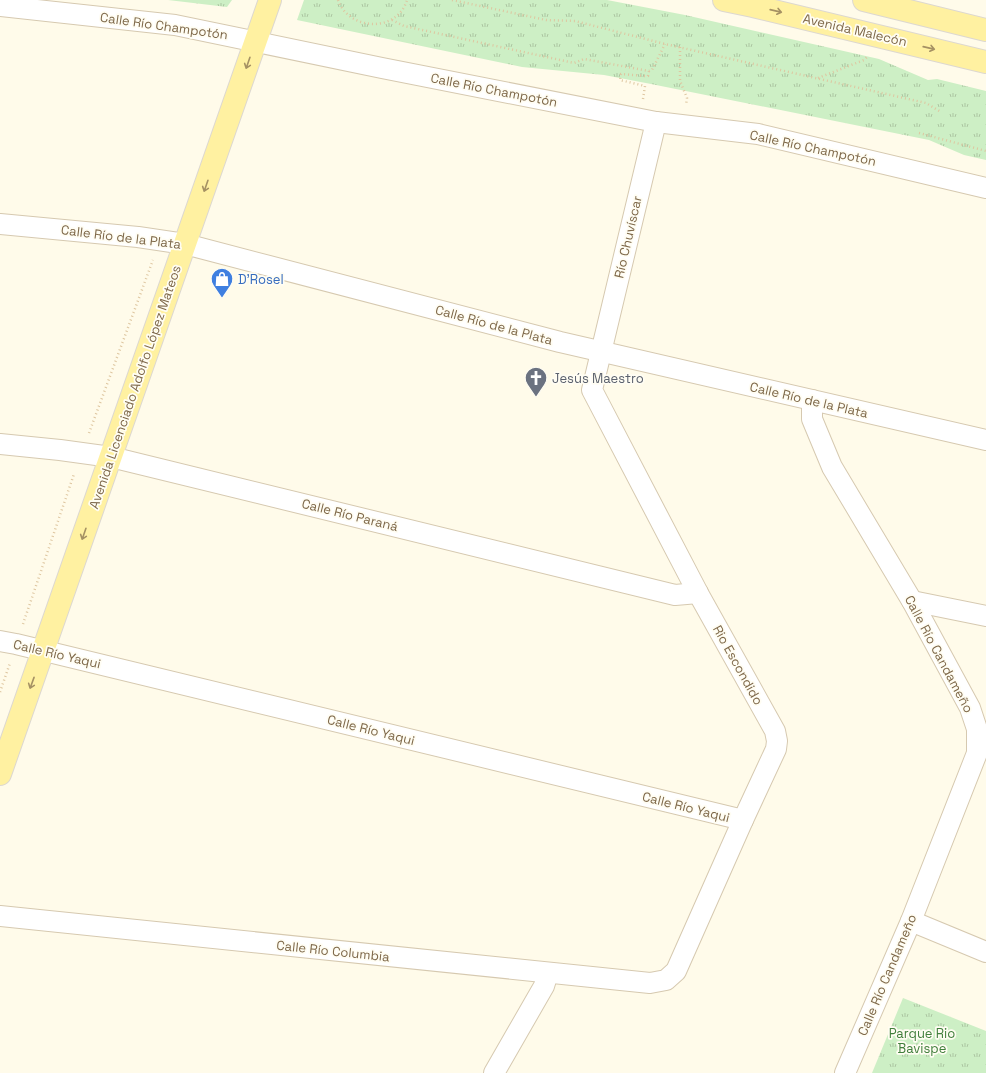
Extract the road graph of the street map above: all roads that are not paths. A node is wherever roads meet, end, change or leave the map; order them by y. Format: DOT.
graph roads {
  1 [pos="270,0"];
  2 [pos="724,0"];
  3 [pos="864,0"];
  4 [pos="0,6"];
  5 [pos="986,30"];
  6 [pos="256,41"];
  7 [pos="986,62"];
  8 [pos="648,121"];
  9 [pos="986,188"];
  10 [pos="0,224"];
  11 [pos="185,244"];
  12 [pos="601,351"];
  13 [pos="812,400"];
  14 [pos="986,440"];
  15 [pos="0,444"];
  16 [pos="111,457"];
  17 [pos="698,593"];
  18 [pos="912,601"];
  19 [pos="986,616"];
  20 [pos="8,643"];
  21 [pos="44,651"];
  22 [pos="981,755"];
  23 [pos="0,774"];
  24 [pos="743,820"];
  25 [pos="0,916"];
  26 [pos="911,921"];
  27 [pos="986,952"];
  28 [pos="548,973"];
  29 [pos="666,980"];
  30 [pos="494,1073"];
  31 [pos="845,1073"];
  1 -- 6 [label="main road, Avenida Licenciado Adolfo López Mateos"];
  2 -- 7 [label="main road, Avenida Malecón, one-way"];
  3 -- 5 [label="main road"];
  4 -- 6 [label="street, Calle Río Champotón"];
  6 -- 8 [label="street, Calle Río Champotón"];
  6 -- 11 [label="main road, Avenida Licenciado Adolfo López Mateos, one-way"];
  8 -- 9 [label="street, Calle Río Champotón"];
  8 -- 12 [label="street, Río Chuvíscar"];
  10 -- 11 [label="street, Calle Río de la Plata"];
  11 -- 12 [label="street, Calle Río de la Plata"];
  11 -- 16 [label="main road, Avenida Licenciado Adolfo López Mateos"];
  12 -- 13 [label="street, Calle Río de la Plata"];
  12 -- 17 [label="street, Rio Escondido"];
  13 -- 14 [label="street, Calle Río de la Plata"];
  13 -- 18 [label="street, Calle Río Candameño"];
  15 -- 16 [label="street, Calle Río Paraná"];
  16 -- 17 [label="street, Calle Río Paraná"];
  16 -- 21 [label="main road, Avenida Licenciado Adolfo López Mateos, one-way"];
  17 -- 24 [label="street, Rio Escondido"];
  18 -- 19 [label="street"];
  18 -- 22 [label="street, Calle Río Candameño"];
  20 -- 21 [label="street, Calle Río Yaqui"];
  21 -- 23 [label="main road, Avenida Licenciado Adolfo López Mateos, one-way"];
  21 -- 24 [label="street, Calle Río Yaqui"];
  22 -- 26 [label="street, Calle Río Candameño"];
  24 -- 29 [label="street, Rio Escondido"];
  25 -- 28 [label="street, Calle Río Columbia"];
  26 -- 27 [label="street"];
  26 -- 31 [label="street, Calle Río Candameño"];
  28 -- 29 [label="street, Calle Río Columbia"];
  28 -- 30 [label="street"];
}
